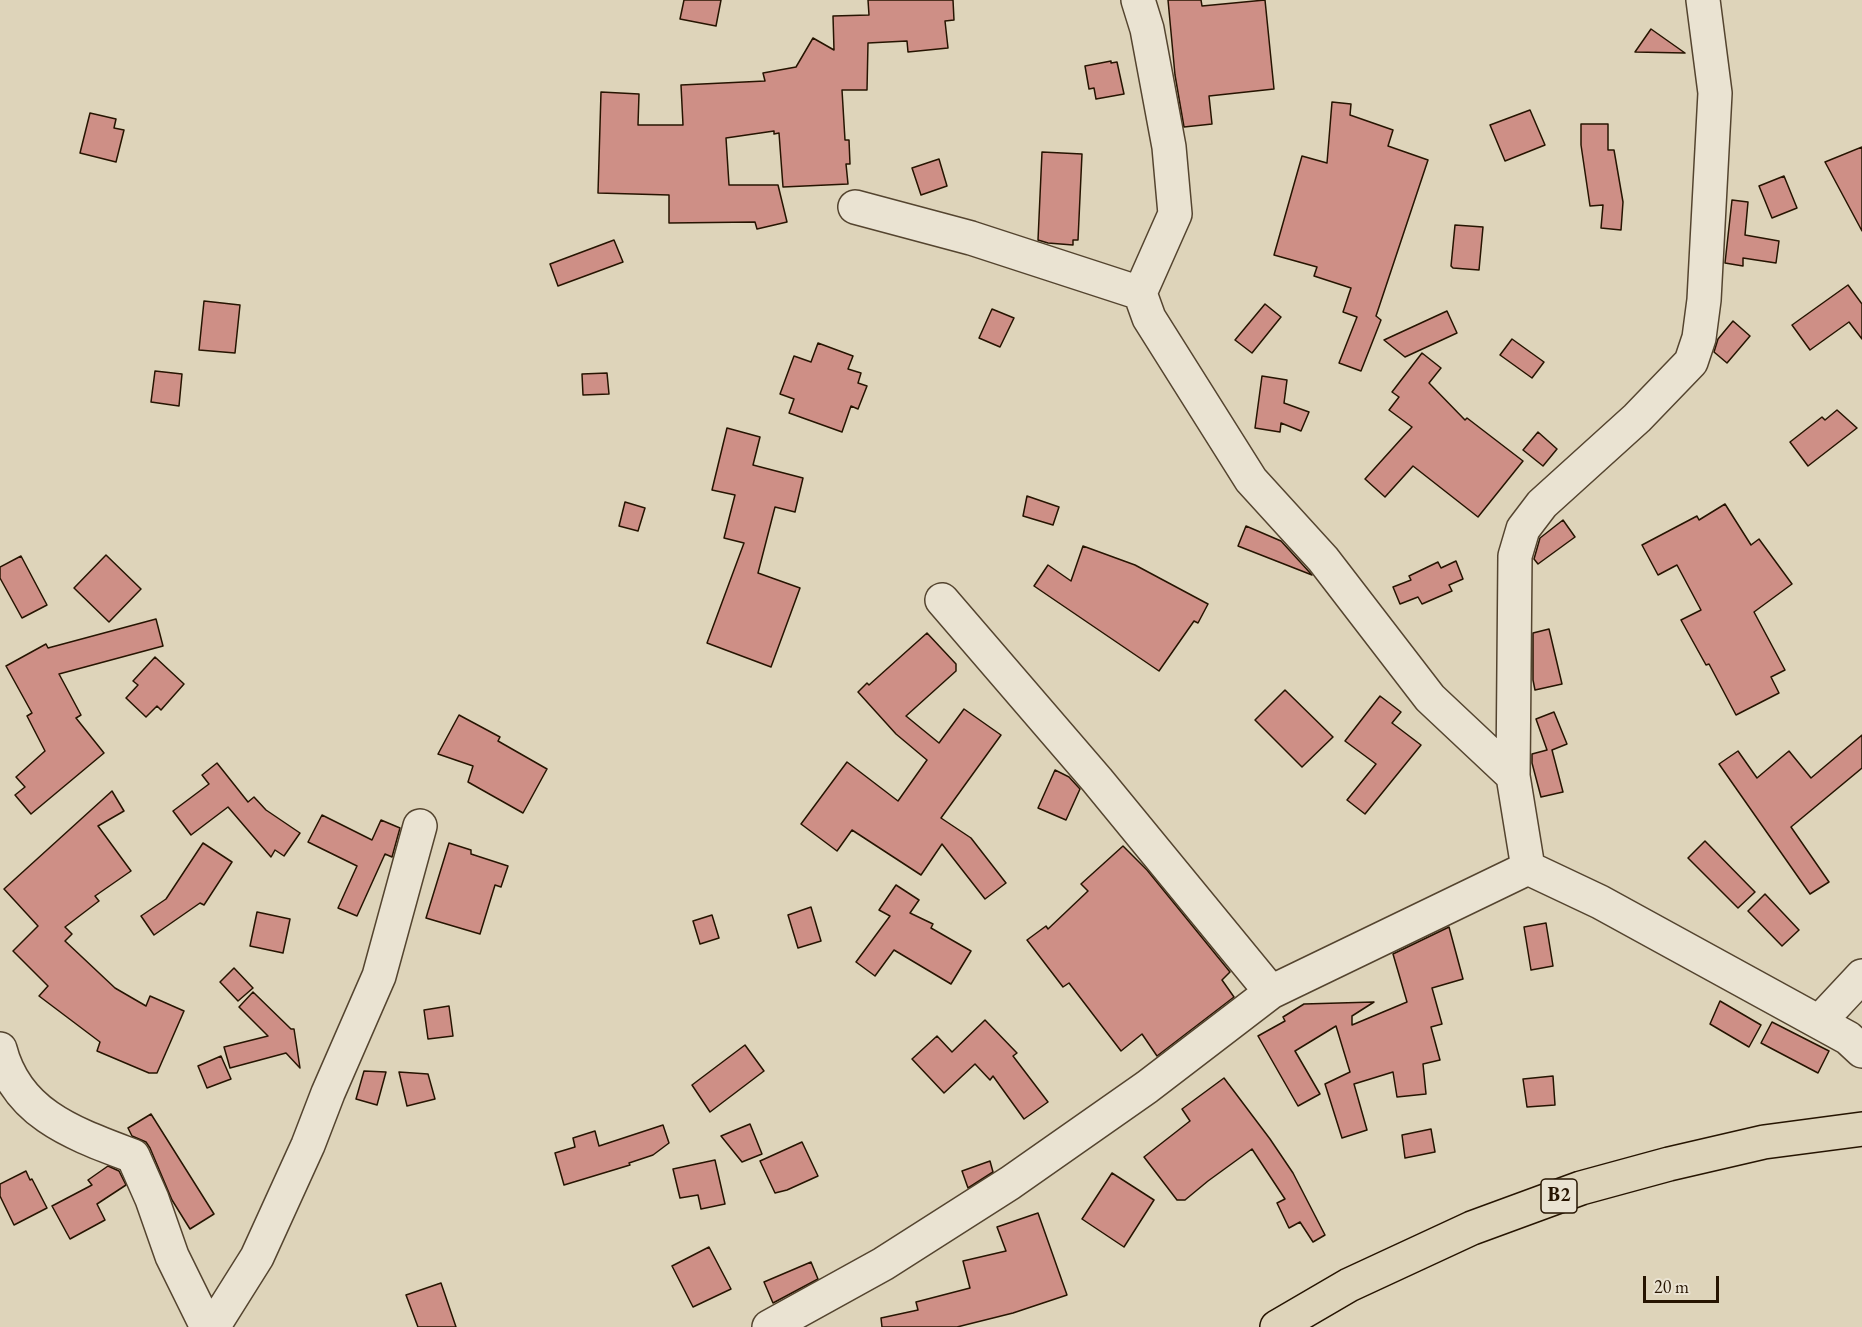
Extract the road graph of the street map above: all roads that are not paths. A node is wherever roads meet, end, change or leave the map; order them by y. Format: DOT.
graph roads {
  1 [pos="1138,0"];
  2 [pos="1703,0"];
  3 [pos="855,207"];
  4 [pos="1140,293"];
  5 [pos="942,600"];
  6 [pos="1513,776"];
  7 [pos="420,826"];
  8 [pos="1528,868"];
  9 [pos="1862,976"];
  10 [pos="1271,992"];
  11 [pos="1819,1022"];
  12 [pos="0,1049"];
  13 [pos="1862,1051"];
  14 [pos="1862,1129"];
  15 [pos="207,1327"];
  16 [pos="213,1327"];
  17 [pos="769,1327"];
  18 [pos="1277,1327"];
  1 -- 4 [label="street"];
  2 -- 6 [label="street"];
  3 -- 4 [label="street"];
  4 -- 6 [label="street"];
  5 -- 10 [label="street"];
  6 -- 8 [label="street"];
  7 -- 16 [label="street"];
  8 -- 10 [label="street"];
  8 -- 11 [label="street"];
  9 -- 11 [label="street"];
  10 -- 17 [label="street"];
  11 -- 13 [label="street"];
  12 -- 15 [label="street"];
  14 -- 18 [label="highway, B2"];
}
